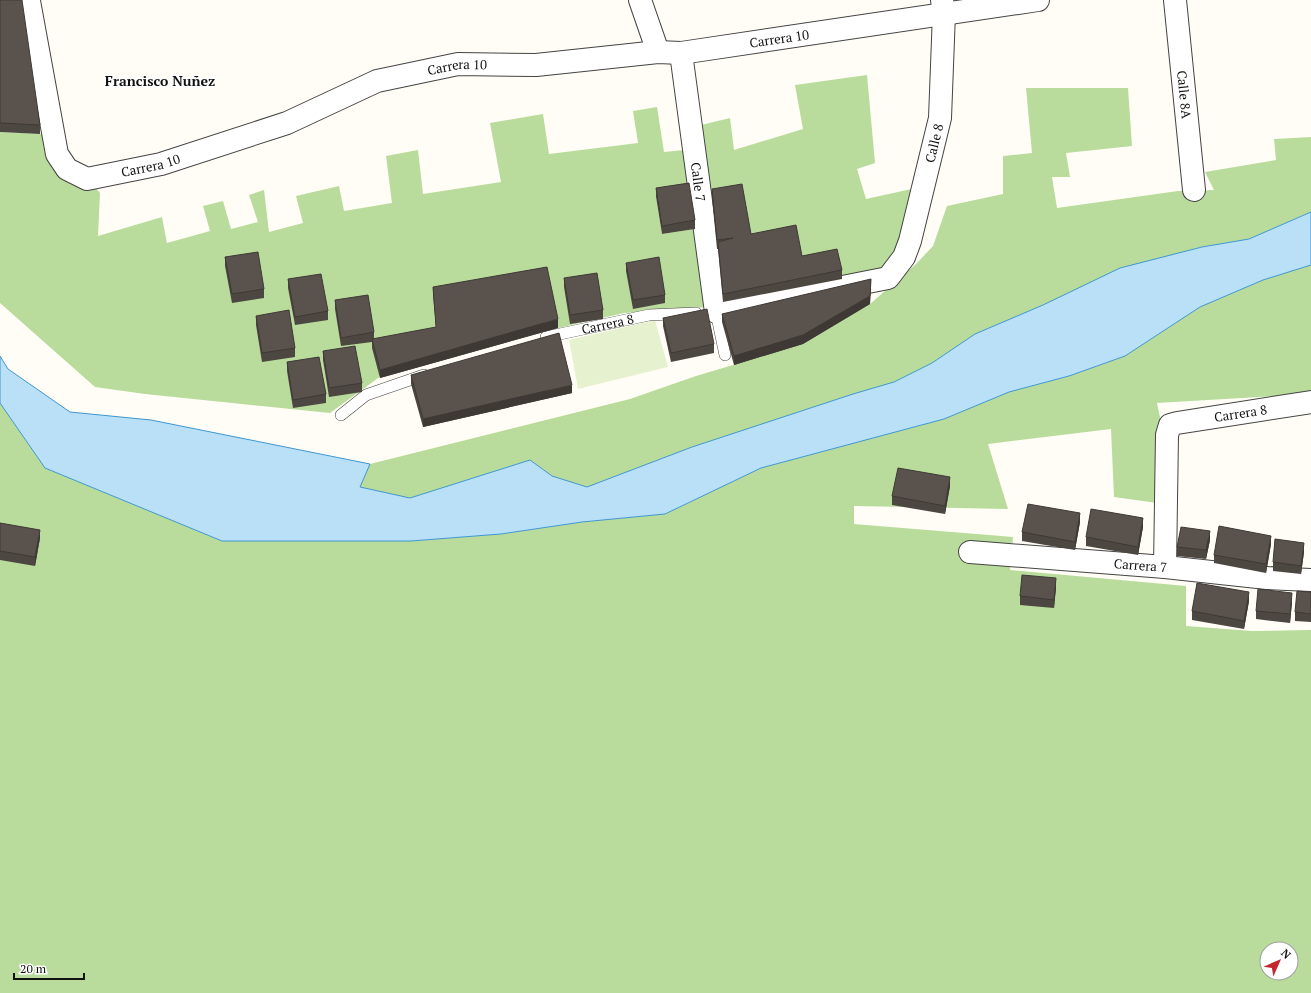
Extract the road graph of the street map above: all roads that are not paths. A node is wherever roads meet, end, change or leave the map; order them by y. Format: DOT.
graph roads {
  1 [pos="26,0"];
  2 [pos="640,0"];
  3 [pos="1038,0"];
  4 [pos="1175,0"];
  5 [pos="943,6"];
  6 [pos="658,52"];
  7 [pos="681,52"];
  8 [pos="1194,190"];
  9 [pos="888,278"];
  10 [pos="716,312"];
  11 [pos="535,340"];
  12 [pos="725,355"];
  13 [pos="432,373"];
  14 [pos="1311,402"];
  15 [pos="341,415"];
  16 [pos="970,552"];
  17 [pos="1165,567"];
  18 [pos="1311,580"];
  1 -- 6 [label="street, Carrera 10"];
  2 -- 6 [label="street"];
  3 -- 5 [label="street, Carrera 10"];
  4 -- 8 [label="street, Calle 8A"];
  5 -- 7 [label="street, Carrera 10"];
  5 -- 9 [label="street, Calle 8"];
  6 -- 7 [label="street, Carrera 10"];
  7 -- 10 [label="street, Calle 7"];
  9 -- 10 [label="street, Carrera 8"];
  10 -- 11 [label="lane, Carrera 8"];
  10 -- 12 [label="lane"];
  13 -- 15 [label="lane"];
  14 -- 17 [label="street, Carrera 8"];
  16 -- 17 [label="street, Carrera 7"];
  17 -- 18 [label="street, Carrera 7"];
}
